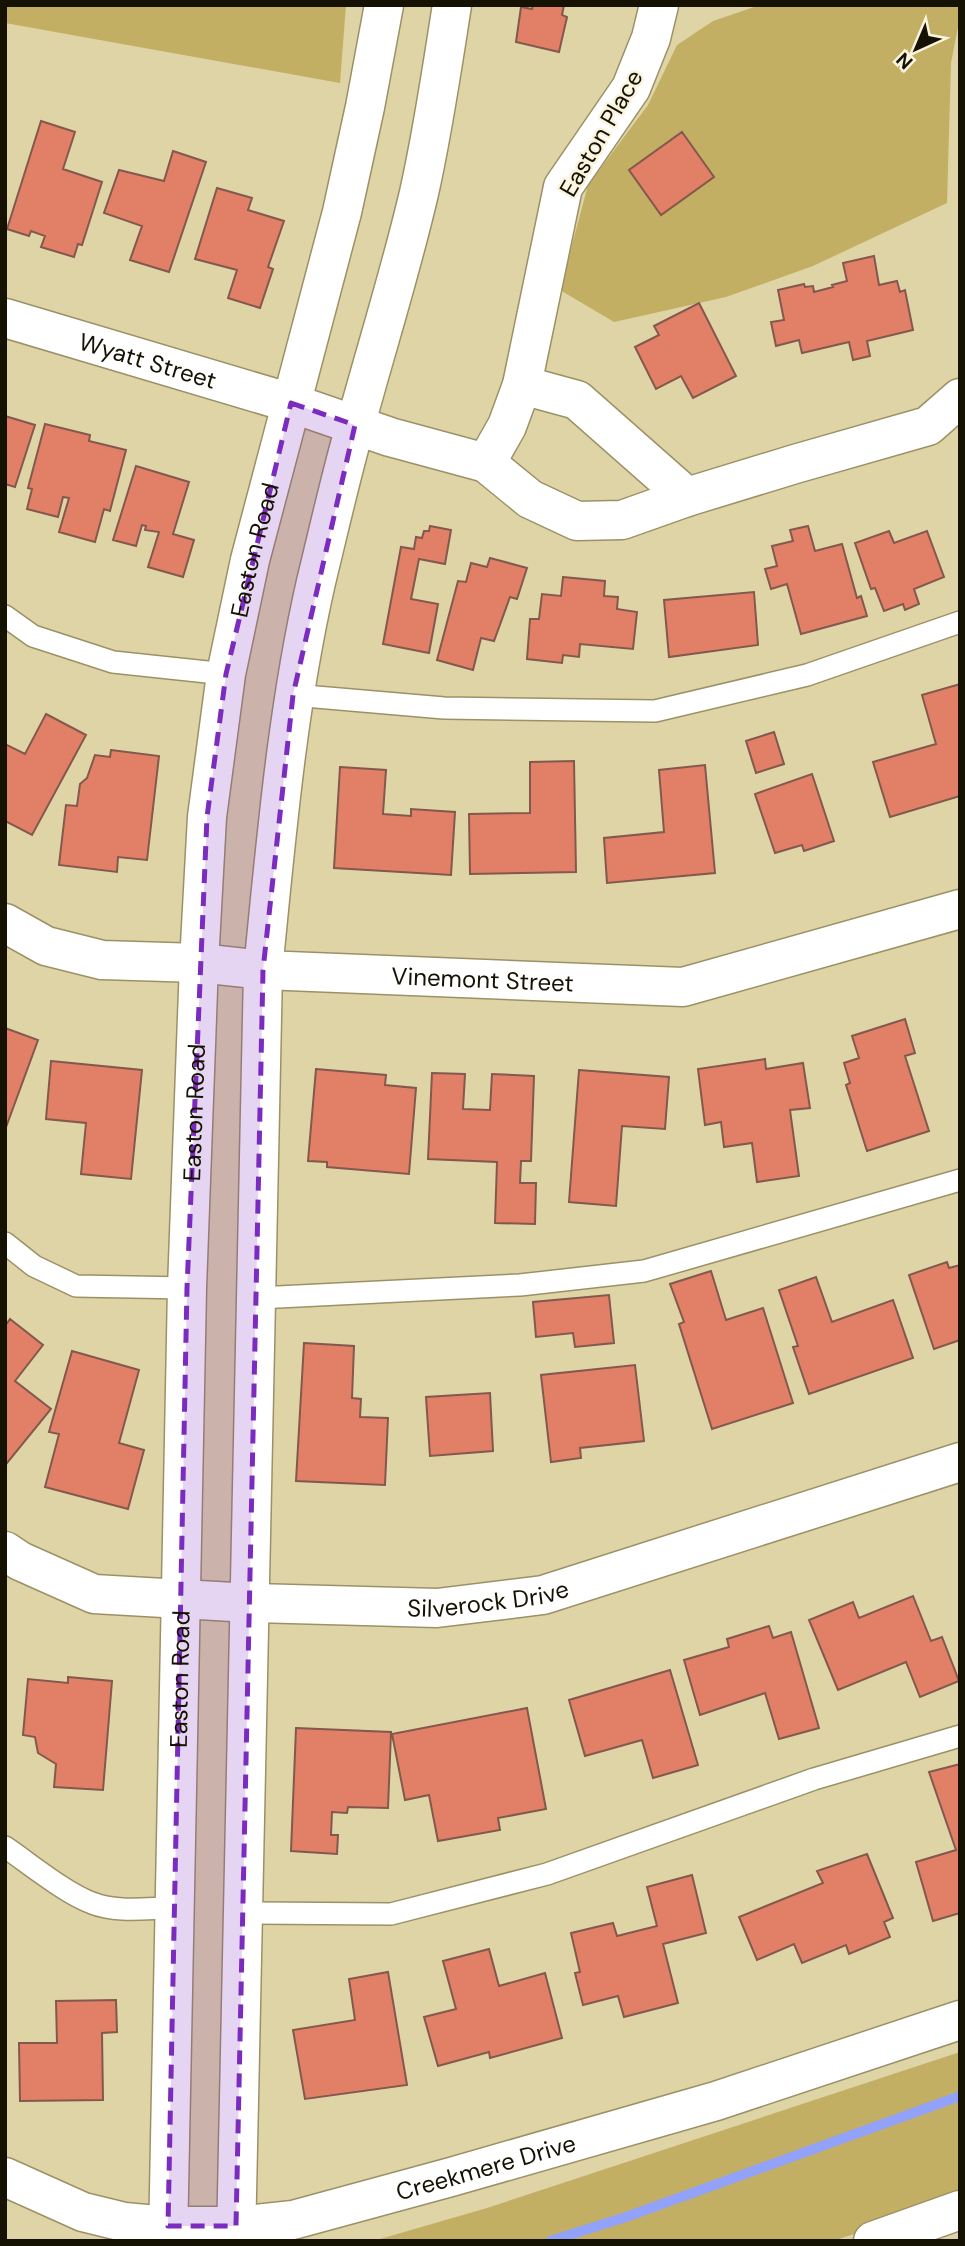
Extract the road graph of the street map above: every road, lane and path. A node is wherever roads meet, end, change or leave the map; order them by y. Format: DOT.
graph roads {
  1 [pos="384,5"];
  2 [pos="452,5"];
  3 [pos="659,5"];
  4 [pos="5,318"];
  5 [pos="522,385"];
  6 [pos="960,398"];
  7 [pos="291,403"];
  8 [pos="355,425"];
  9 [pos="944,427"];
  10 [pos="486,463"];
  11 [pos="688,497"];
  12 [pos="5,616"];
  13 [pos="960,621"];
  14 [pos="226,674"];
  15 [pos="293,695"];
  16 [pos="960,909"];
  17 [pos="5,923"];
  18 [pos="199,963"];
  19 [pos="263,970"];
  20 [pos="960,1180"];
  21 [pos="5,1243"];
  22 [pos="187,1288"];
  23 [pos="258,1298"];
  24 [pos="960,1462"];
  25 [pos="5,1551"];
  26 [pos="180,1599"];
  27 [pos="251,1603"];
  28 [pos="960,1736"];
  29 [pos="5,1847"];
  30 [pos="174,1908"];
  31 [pos="242,1913"];
  32 [pos="960,2020"];
  33 [pos="5,2177"];
  34 [pos="960,2210"];
  35 [pos="168,2233"];
  36 [pos="236,2233"];
  37 [pos="873,2241"];
  1 -- 7 [label="street, Easton Road"];
  2 -- 8 [label="street"];
  3 -- 5 [label="street, Easton Place"];
  4 -- 7 [label="street, Wyatt Street"];
  5 -- 10 [label="street, Easton Place"];
  5 -- 11 [label="street"];
  6 -- 9 [label="street"];
  7 -- 8 [label="street"];
  7 -- 14 [label="street, Easton Road"];
  8 -- 10 [label="street"];
  8 -- 15 [label="street"];
  9 -- 11 [label="street"];
  10 -- 11 [label="street"];
  12 -- 14 [label="lane"];
  13 -- 15 [label="lane"];
  14 -- 18 [label="street, Easton Road"];
  15 -- 19 [label="street"];
  16 -- 19 [label="street, Vinemont Street"];
  17 -- 18 [label="street, Vinemont Street"];
  18 -- 19 [label="street, Vinemont Street"];
  18 -- 22 [label="street, Easton Road"];
  19 -- 23 [label="street"];
  20 -- 23 [label="lane"];
  21 -- 22 [label="lane"];
  22 -- 26 [label="street, Easton Road"];
  23 -- 27 [label="street"];
  24 -- 27 [label="street, Silverock Drive"];
  25 -- 26 [label="street, Silverock Drive"];
  26 -- 27 [label="street, Silverock Drive"];
  26 -- 30 [label="street, Easton Road"];
  27 -- 31 [label="street"];
  28 -- 31 [label="lane"];
  29 -- 30 [label="lane"];
  30 -- 35 [label="street, Easton Road"];
  31 -- 36 [label="street"];
  32 -- 36 [label="street, Creekmere Drive"];
  33 -- 35 [label="street, Creekmere Drive"];
  34 -- 37 [label="street"];
  35 -- 36 [label="street, Creekmere Drive"];
}
